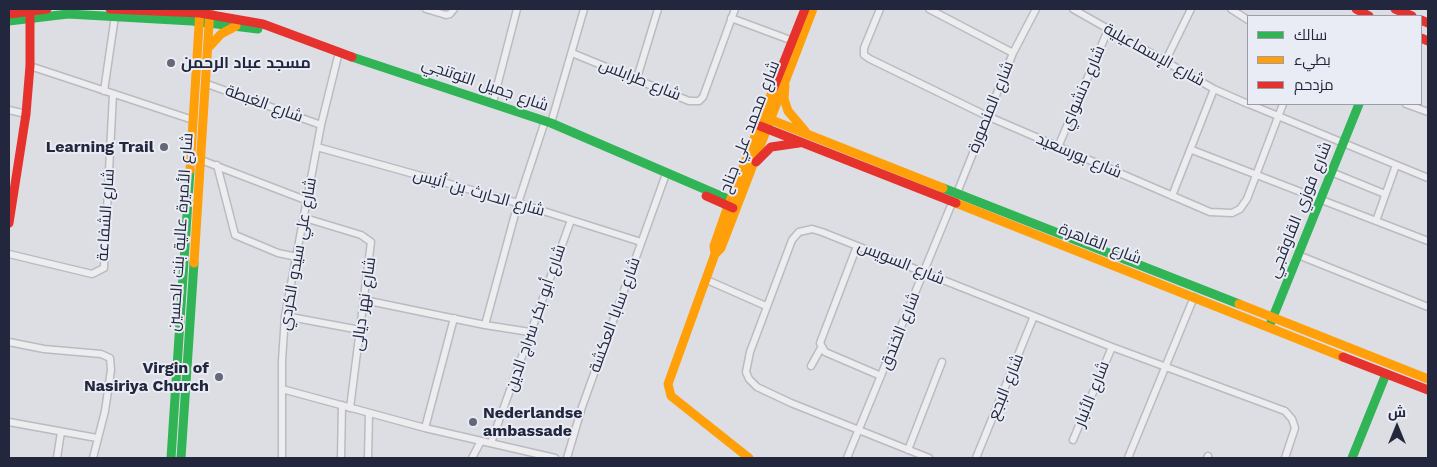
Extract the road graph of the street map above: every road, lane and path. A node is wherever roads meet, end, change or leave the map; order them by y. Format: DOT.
graph roads {
  1 [pos="47,9"];
  2 [pos="426,9"];
  3 [pos="517,9"];
  4 [pos="584,9"];
  5 [pos="658,9"];
  6 [pos="734,9"];
  7 [pos="805,9"];
  8 [pos="813,9"];
  9 [pos="880,9"];
  10 [pos="929,9"];
  11 [pos="1036,9"];
  12 [pos="1073,9"];
  13 [pos="1191,9"];
  14 [pos="1231,9"];
  15 [pos="1356,9"];
  16 [pos="68,11"];
  17 [pos="452,11"];
  18 [pos="113,12"];
  19 [pos="1395,12"];
  20 [pos="9,14"];
  21 [pos="200,14"];
  22 [pos="210,15"];
  23 [pos="1367,15"];
  24 [pos="1408,15"];
  25 [pos="30,16"];
  26 [pos="732,18"];
  27 [pos="1247,19"];
  28 [pos="9,21"];
  29 [pos="236,26"];
  30 [pos="270,27"];
  31 [pos="1108,30"];
  32 [pos="792,41"];
  33 [pos="210,46"];
  34 [pos="339,52"];
  35 [pos="572,53"];
  36 [pos="1013,53"];
  37 [pos="1165,62"];
  38 [pos="30,66"];
  39 [pos="786,73"];
  40 [pos="636,78"];
  41 [pos="207,84"];
  42 [pos="1214,89"];
  43 [pos="104,91"];
  44 [pos="113,94"];
  45 [pos="492,102"];
  46 [pos="1247,104"];
  47 [pos="1250,105"];
  48 [pos="1282,105"];
  49 [pos="1358,105"];
  50 [pos="1409,105"];
  51 [pos="9,110"];
  52 [pos="1428,112"];
  53 [pos="26,114"];
  54 [pos="987,116"];
  55 [pos="1278,116"];
  56 [pos="767,118"];
  57 [pos="193,120"];
  58 [pos="548,122"];
  59 [pos="321,125"];
  60 [pos="763,128"];
  61 [pos="807,133"];
  62 [pos="1343,142"];
  63 [pos="804,143"];
  64 [pos="317,147"];
  65 [pos="1058,147"];
  66 [pos="1192,150"];
  67 [pos="201,160"];
  68 [pos="1396,165"];
  69 [pos="217,166"];
  70 [pos="752,166"];
  71 [pos="1331,172"];
  72 [pos="666,174"];
  73 [pos="1257,175"];
  74 [pos="1428,178"];
  75 [pos="12,186"];
  76 [pos="957,193"];
  77 [pos="1385,194"];
  78 [pos="1172,196"];
  79 [pos="1320,199"];
  80 [pos="308,201"];
  81 [pos="518,203"];
  82 [pos="952,203"];
  83 [pos="733,204"];
  84 [pos="304,218"];
  85 [pos="571,220"];
  86 [pos="1376,221"];
  87 [pos="9,223"];
  88 [pos="1428,241"];
  89 [pos="641,242"];
  90 [pos="857,246"];
  91 [pos="9,254"];
  92 [pos="1298,255"];
  93 [pos="297,257"];
  94 [pos="923,273"];
  95 [pos="707,280"];
  96 [pos="1194,297"];
  97 [pos="364,300"];
  98 [pos="1428,304"];
  99 [pos="766,306"];
  100 [pos="284,316"];
  101 [pos="1034,316"];
  102 [pos="454,318"];
  103 [pos="1271,322"];
  104 [pos="485,325"];
  105 [pos="360,330"];
  106 [pos="530,332"];
  107 [pos="9,342"];
  108 [pos="1112,347"];
  109 [pos="821,348"];
  110 [pos="942,362"];
  111 [pos="811,366"];
  112 [pos="1166,366"];
  113 [pos="1386,374"];
  114 [pos="881,376"];
  115 [pos="1428,379"];
  116 [pos="282,389"];
  117 [pos="1428,390"];
  118 [pos="342,405"];
  119 [pos="350,408"];
  120 [pos="369,413"];
  121 [pos="9,422"];
  122 [pos="425,428"];
  123 [pos="858,431"];
  124 [pos="61,432"];
  125 [pos="97,438"];
  126 [pos="1073,440"];
  127 [pos="481,441"];
  128 [pos="491,443"];
  129 [pos="908,450"];
  130 [pos="737,455"];
  131 [pos="57,458"];
  132 [pos="93,458"];
  133 [pos="171,458"];
  134 [pos="181,458"];
  135 [pos="282,458"];
  136 [pos="341,458"];
  137 [pos="368,458"];
  138 [pos="472,458"];
  139 [pos="555,458"];
  140 [pos="567,458"];
  141 [pos="749,458"];
  142 [pos="847,458"];
  143 [pos="929,458"];
  144 [pos="976,458"];
  145 [pos="1128,458"];
  146 [pos="1284,458"];
  147 [pos="1352,458"];
  1 -- 25 [label="main road"];
  2 -- 17 [label="street"];
  3 -- 45 [label="street"];
  4 -- 35 [label="street"];
  5 -- 40 [label="street"];
  6 -- 26 [label="street, شارع طرابلس"];
  7 -- 32 [label="main road, شارع محمد علي جناح"];
  8 -- 39 [label="main road, شارع محمد علي جناح"];
  9 -- 54 [label="street, شارع بورسعيد"];
  10 -- 36 [label="street, شارع المنصورة"];
  11 -- 36 [label="street"];
  12 -- 31 [label="street, شارع الإسماعيلية"];
  13 -- 37 [label="street"];
  14 -- 27 [label="street"];
  15 -- 23 [label="main road"];
  16 -- 18 [label="main road"];
  16 -- 25 [label="main road"];
  18 -- 21 [label="main road"];
  18 -- 43 [label="street"];
  19 -- 24 [label="main road"];
  20 -- 25 [label="main road"];
  21 -- 22 [label="main road"];
  21 -- 57 [label="main road, شارع الأميرة عالية بنت الحسين"];
  22 -- 29 [label="main road, شارع جميل التوتنجي"];
  22 -- 30 [label="main road, شارع جميل التوتنجي"];
  22 -- 33 [label="main road, شارع الأميرة عالية بنت الحسين"];
  25 -- 28 [label="main road"];
  25 -- 38 [label="main road"];
  26 -- 32 [label="street"];
  26 -- 40 [label="street, شارع طرابلس"];
  29 -- 30 [label="main road, شارع جميل التوتنجي"];
  29 -- 33 [label="main road"];
  30 -- 34 [label="main road, شارع جميل التوتنجي"];
  31 -- 37 [label="street, شارع الإسماعيلية"];
  31 -- 65 [label="street, شارع دنشواي"];
  32 -- 56 [label="main road, شارع محمد علي جناح"];
  33 -- 41 [label="main road, شارع الأميرة عالية بنت الحسين"];
  34 -- 45 [label="main road, شارع جميل التوتنجي"];
  34 -- 59 [label="street, شارع علي سيدو الكردي"];
  35 -- 40 [label="street, شارع طرابلس"];
  35 -- 58 [label="street"];
  36 -- 54 [label="street, شارع المنصورة"];
  37 -- 42 [label="street, شارع الإسماعيلية"];
  38 -- 43 [label="street"];
  38 -- 53 [label="main road"];
  39 -- 56 [label="main road, شارع محمد علي جناح"];
  39 -- 61 [label="main road"];
  41 -- 59 [label="street, شارع الغبطة"];
  41 -- 67 [label="main road, شارع الأميرة عالية بنت الحسين"];
  42 -- 46 [label="street"];
  42 -- 66 [label="street, شارع الإسماعيلية"];
  43 -- 44 [label="street"];
  44 -- 57 [label="street"];
  44 -- 91 [label="street, شارع الشفاعة"];
  45 -- 58 [label="main road, شارع جميل التوتنجي"];
  47 -- 55 [label="street"];
  48 -- 55 [label="street, شارع بورسعيد"];
  49 -- 62 [label="main road, شارع فوزي القاوقجي"];
  50 -- 52 [label="street"];
  51 -- 53 [label="street"];
  53 -- 75 [label="main road"];
  54 -- 65 [label="street, شارع بورسعيد"];
  54 -- 76 [label="street, شارع المنصورة"];
  55 -- 62 [label="street"];
  55 -- 73 [label="street, شارع بورسعيد"];
  56 -- 60 [label="main road, شارع محمد علي جناح"];
  56 -- 61 [label="main road, شارع القاهرة"];
  57 -- 133 [label="main road, شارع الأميرة عالية بنت الحسين"];
  58 -- 72 [label="main road, شارع جميل التوتنجي"];
  58 -- 81 [label="street"];
  59 -- 64 [label="street, شارع علي سيدو الكردي"];
  60 -- 63 [label="main road, شارع القاهرة"];
  60 -- 70 [label="main road, شارع محمد علي جناح"];
  60 -- 83 [label="main road, شارع محمد علي جناح"];
  61 -- 76 [label="main road, شارع القاهرة"];
  62 -- 68 [label="street"];
  62 -- 71 [label="main road, شارع فوزي القاوقجي"];
  63 -- 70 [label="main road"];
  63 -- 82 [label="main road, شارع القاهرة"];
  64 -- 80 [label="street, شارع علي سيدو الكردي"];
  64 -- 81 [label="street, شارع الحارث بن أنيس"];
  65 -- 78 [label="street, شارع بورسعيد"];
  66 -- 73 [label="street"];
  66 -- 78 [label="street, شارع الإسماعيلية"];
  67 -- 69 [label="street"];
  67 -- 134 [label="main road, شارع الأميرة عالية بنت الحسين"];
  68 -- 74 [label="street"];
  68 -- 77 [label="street"];
  69 -- 80 [label="street"];
  69 -- 93 [label="street"];
  70 -- 83 [label="main road, شارع محمد علي جناح"];
  71 -- 77 [label="street"];
  71 -- 79 [label="main road, شارع فوزي القاوقجي"];
  72 -- 83 [label="main road, شارع جميل التوتنجي"];
  72 -- 89 [label="street, شارع سابا العكشة"];
  73 -- 78 [label="street, شارع بورسعيد"];
  73 -- 79 [label="street"];
  75 -- 87 [label="main road"];
  76 -- 103 [label="main road, شارع القاهرة"];
  77 -- 86 [label="street"];
  79 -- 86 [label="street"];
  79 -- 92 [label="main road, شارع فوزي القاوقجي"];
  80 -- 84 [label="street, شارع علي سيدو الكردي"];
  81 -- 85 [label="street, شارع الحارث بن أنيس"];
  81 -- 104 [label="street"];
  82 -- 94 [label="street, شارع الخندق"];
  82 -- 96 [label="main road, شارع القاهرة"];
  83 -- 95 [label="main road, شارع محمد علي جناح"];
  84 -- 93 [label="street, شارع علي سيدو الكردي"];
  84 -- 97 [label="street, شارع نهر ديالى"];
  85 -- 89 [label="street, شارع الحارث بن أنيس"];
  85 -- 106 [label="street, شارع أبو بكر سراج الدين"];
  86 -- 88 [label="street"];
  89 -- 140 [label="street, شارع سابا العكشة"];
  90 -- 94 [label="street, شارع السويس"];
  90 -- 99 [label="street, شارع السويس"];
  90 -- 109 [label="street"];
  92 -- 98 [label="street"];
  92 -- 103 [label="main road, شارع فوزي القاوقجي"];
  93 -- 100 [label="street, شارع علي سيدو الكردي"];
  94 -- 101 [label="street, شارع السويس"];
  94 -- 114 [label="street, شارع الخندق"];
  95 -- 99 [label="street"];
  95 -- 130 [label="main road, شارع محمد علي جناح"];
  96 -- 103 [label="main road, شارع القاهرة"];
  96 -- 112 [label="street"];
  97 -- 102 [label="street"];
  97 -- 105 [label="street, شارع نهر ديالى"];
  99 -- 123 [label="street, شارع السويس"];
  100 -- 105 [label="street"];
  100 -- 116 [label="street, شارع علي سيدو الكردي"];
  101 -- 108 [label="street, شارع السويس"];
  101 -- 144 [label="street, شارع البجع"];
  102 -- 104 [label="street"];
  102 -- 122 [label="street"];
  103 -- 113 [label="main road, شارع القاهرة"];
  103 -- 115 [label="main road, شارع القاهرة"];
  104 -- 106 [label="street"];
  105 -- 119 [label="street, شارع نهر ديالى"];
  106 -- 128 [label="street, شارع أبو بكر سراج الدين"];
  107 -- 125 [label="street"];
  108 -- 112 [label="street, شارع السويس"];
  108 -- 126 [label="street, شارع الأنبار"];
  109 -- 111 [label="street"];
  109 -- 114 [label="street"];
  110 -- 129 [label="street"];
  112 -- 145 [label="street"];
  112 -- 146 [label="street, شارع السويس"];
  113 -- 117 [label="main road, شارع القاهرة"];
  113 -- 147 [label="main road"];
  114 -- 123 [label="street, شارع الخندق"];
  116 -- 118 [label="street"];
  116 -- 135 [label="street, شارع علي سيدو الكردي"];
  118 -- 119 [label="street"];
  118 -- 136 [label="street"];
  119 -- 120 [label="street"];
  120 -- 122 [label="street"];
  120 -- 137 [label="street"];
  121 -- 124 [label="street"];
  122 -- 127 [label="street"];
  123 -- 129 [label="street, شارع السويس"];
  123 -- 142 [label="street, شارع الخندق"];
  124 -- 125 [label="street"];
  124 -- 131 [label="street"];
  125 -- 132 [label="street"];
  127 -- 128 [label="street"];
  127 -- 138 [label="street"];
  128 -- 139 [label="street"];
  129 -- 143 [label="street, شارع السويس"];
  130 -- 141 [label="main road"];
}
